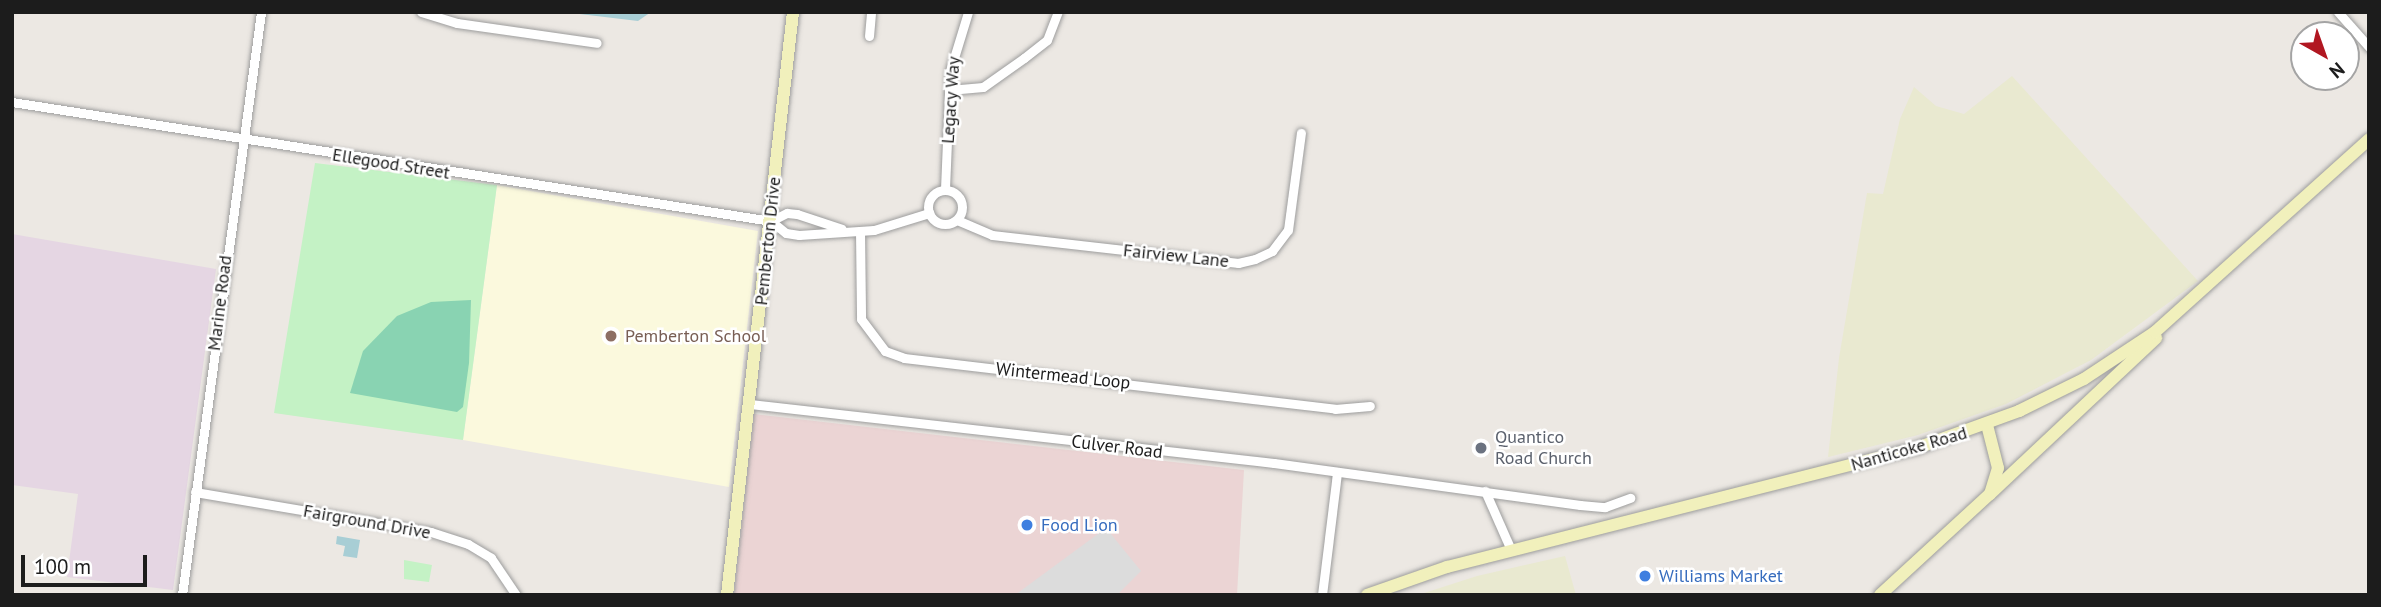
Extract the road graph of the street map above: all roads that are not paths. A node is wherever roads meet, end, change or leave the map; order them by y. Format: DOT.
graph roads {
  1 [pos="261,12"];
  2 [pos="421,12"];
  3 [pos="793,12"];
  4 [pos="871,12"];
  5 [pos="968,12"];
  6 [pos="1058,12"];
  7 [pos="2337,12"];
  8 [pos="869,36"];
  9 [pos="597,43"];
  10 [pos="2369,47"];
  11 [pos="949,90"];
  12 [pos="12,102"];
  13 [pos="1301,133"];
  14 [pos="2369,139"];
  15 [pos="241,141"];
  16 [pos="945,189"];
  17 [pos="929,213"];
  18 [pos="957,220"];
  19 [pos="771,221"];
  20 [pos="844,230"];
  21 [pos="860,231"];
  22 [pos="2177,315"];
  23 [pos="750,404"];
  24 [pos="1370,406"];
  25 [pos="1987,425"];
  26 [pos="1337,472"];
  27 [pos="1485,491"];
  28 [pos="195,492"];
  29 [pos="1990,494"];
  30 [pos="1630,498"];
  31 [pos="1511,550"];
  32 [pos="183,595"];
  33 [pos="516,595"];
  34 [pos="727,595"];
  35 [pos="1322,595"];
  36 [pos="1367,595"];
  37 [pos="1880,595"];
  1 -- 15 [label="street, Marine Road"];
  2 -- 9 [label="street"];
  3 -- 19 [label="main road, Pemberton Drive"];
  4 -- 8 [label="street"];
  5 -- 11 [label="street, Legacy Way"];
  6 -- 11 [label="street"];
  7 -- 10 [label="street"];
  11 -- 16 [label="street, Legacy Way"];
  12 -- 15 [label="street, Ellegood Street"];
  13 -- 18 [label="street, Fairview Lane"];
  14 -- 22 [label="main road, Nanticoke Road"];
  15 -- 19 [label="street, Ellegood Street"];
  15 -- 28 [label="street, Marine Road"];
  16 -- 17 [label="street"];
  16 -- 18 [label="street"];
  17 -- 18 [label="street"];
  17 -- 21 [label="street"];
  19 -- 20 [label="street"];
  19 -- 20 [label="street"];
  19 -- 23 [label="main road, Pemberton Drive"];
  20 -- 21 [label="street"];
  21 -- 24 [label="street, Wintermead Loop"];
  22 -- 25 [label="main road, Nanticoke Road"];
  22 -- 29 [label="main road"];
  23 -- 26 [label="street, Culver Road"];
  23 -- 34 [label="main road, Pemberton Drive"];
  25 -- 29 [label="main road"];
  25 -- 31 [label="main road, Nanticoke Road"];
  26 -- 27 [label="street, Culver Road"];
  26 -- 35 [label="street"];
  27 -- 30 [label="street, Culver Road"];
  27 -- 31 [label="street"];
  28 -- 32 [label="street, Marine Road"];
  28 -- 33 [label="street, Fairground Drive"];
  29 -- 37 [label="main road"];
  31 -- 36 [label="main road, Nanticoke Road"];
}
